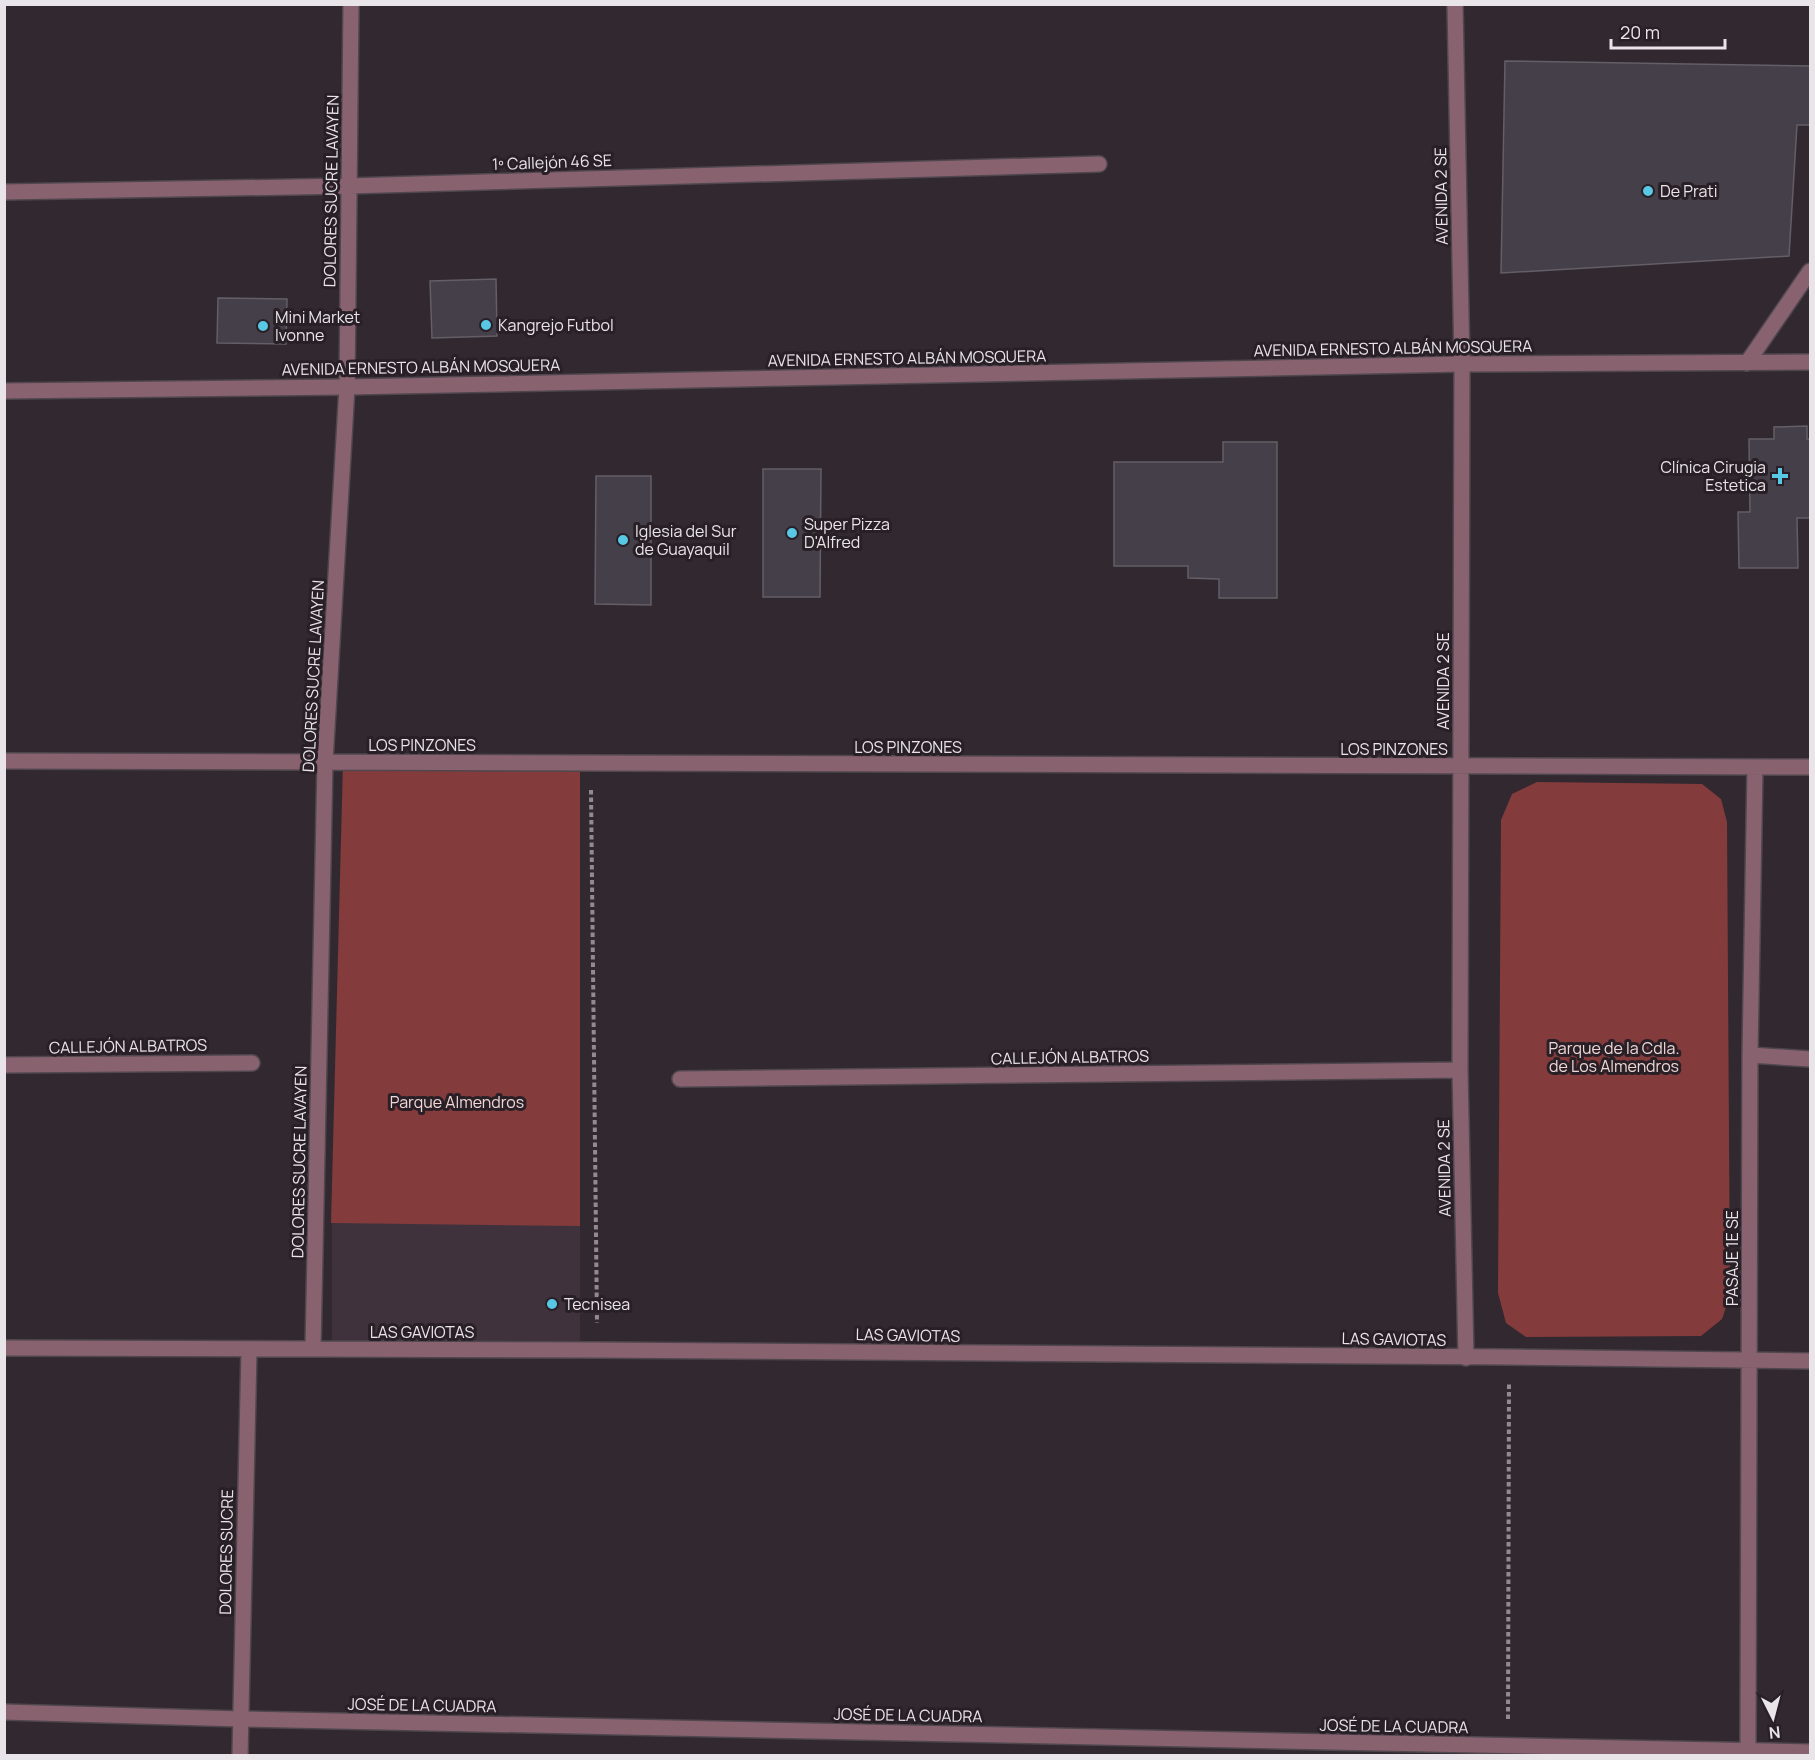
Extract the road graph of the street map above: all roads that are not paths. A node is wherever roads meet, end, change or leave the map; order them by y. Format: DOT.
graph roads {
  1 [pos="351,4"];
  2 [pos="1455,4"];
  3 [pos="1100,164"];
  4 [pos="349,186"];
  5 [pos="4,192"];
  6 [pos="1810,271"];
  7 [pos="1810,362"];
  8 [pos="1748,363"];
  9 [pos="1462,364"];
  10 [pos="347,387"];
  11 [pos="4,391"];
  12 [pos="4,761"];
  13 [pos="325,762"];
  14 [pos="1460,767"];
  15 [pos="1755,767"];
  16 [pos="1810,767"];
  17 [pos="1750,1055"];
  18 [pos="1810,1059"];
  19 [pos="252,1063"];
  20 [pos="4,1065"];
  21 [pos="1460,1070"];
  22 [pos="680,1079"];
  23 [pos="4,1348"];
  24 [pos="249,1349"];
  25 [pos="313,1349"];
  26 [pos="1466,1358"];
  27 [pos="1750,1361"];
  28 [pos="1810,1361"];
  29 [pos="4,1712"];
  30 [pos="241,1719"];
  31 [pos="1748,1749"];
  32 [pos="1594,1751"];
  33 [pos="1810,1752"];
  34 [pos="240,1755"];
  1 -- 4 [label="street, DOLORES SUCRE LAVAYEN"];
  2 -- 9 [label="street, AVENIDA 2 SE"];
  3 -- 4 [label="street, 1º Callejón 46 SE"];
  4 -- 5 [label="street, 1º Callejón 46 SE"];
  4 -- 10 [label="street, DOLORES SUCRE LAVAYEN"];
  6 -- 8 [label="street"];
  7 -- 8 [label="street, AVENIDA ERNESTO ALBÁN MOSQUERA"];
  8 -- 9 [label="street, AVENIDA ERNESTO ALBÁN MOSQUERA"];
  9 -- 10 [label="street, AVENIDA ERNESTO ALBÁN MOSQUERA"];
  9 -- 14 [label="street, AVENIDA 2 SE"];
  10 -- 11 [label="street, AVENIDA ERNESTO ALBÁN MOSQUERA"];
  10 -- 13 [label="street, DOLORES SUCRE LAVAYEN"];
  12 -- 13 [label="street, LOS PINZONES"];
  13 -- 14 [label="street, LOS PINZONES"];
  13 -- 25 [label="street, DOLORES SUCRE LAVAYEN"];
  14 -- 15 [label="street, LOS PINZONES"];
  14 -- 21 [label="street, AVENIDA 2 SE"];
  15 -- 16 [label="street, LOS PINZONES"];
  15 -- 17 [label="street, PASAJE 1E SE"];
  17 -- 18 [label="street"];
  17 -- 27 [label="street, PASAJE 1E SE"];
  19 -- 20 [label="street, CALLEJÓN ALBATROS"];
  21 -- 22 [label="street, CALLEJÓN ALBATROS"];
  21 -- 26 [label="street, AVENIDA 2 SE"];
  23 -- 24 [label="street, LAS GAVIOTAS"];
  24 -- 25 [label="street, LAS GAVIOTAS"];
  24 -- 30 [label="street, DOLORES SUCRE"];
  25 -- 26 [label="street, LAS GAVIOTAS"];
  26 -- 27 [label="street, LAS GAVIOTAS"];
  27 -- 28 [label="street, LAS GAVIOTAS"];
  27 -- 31 [label="street, PASAJE 1E SE"];
  29 -- 30 [label="street, JOSÉ DE LA CUADRA"];
  30 -- 32 [label="street, JOSÉ DE LA CUADRA"];
  30 -- 34 [label="street, DOLORES SUCRE"];
  31 -- 32 [label="street, JOSÉ DE LA CUADRA"];
  31 -- 33 [label="street, JOSÉ DE LA CUADRA"];
}
